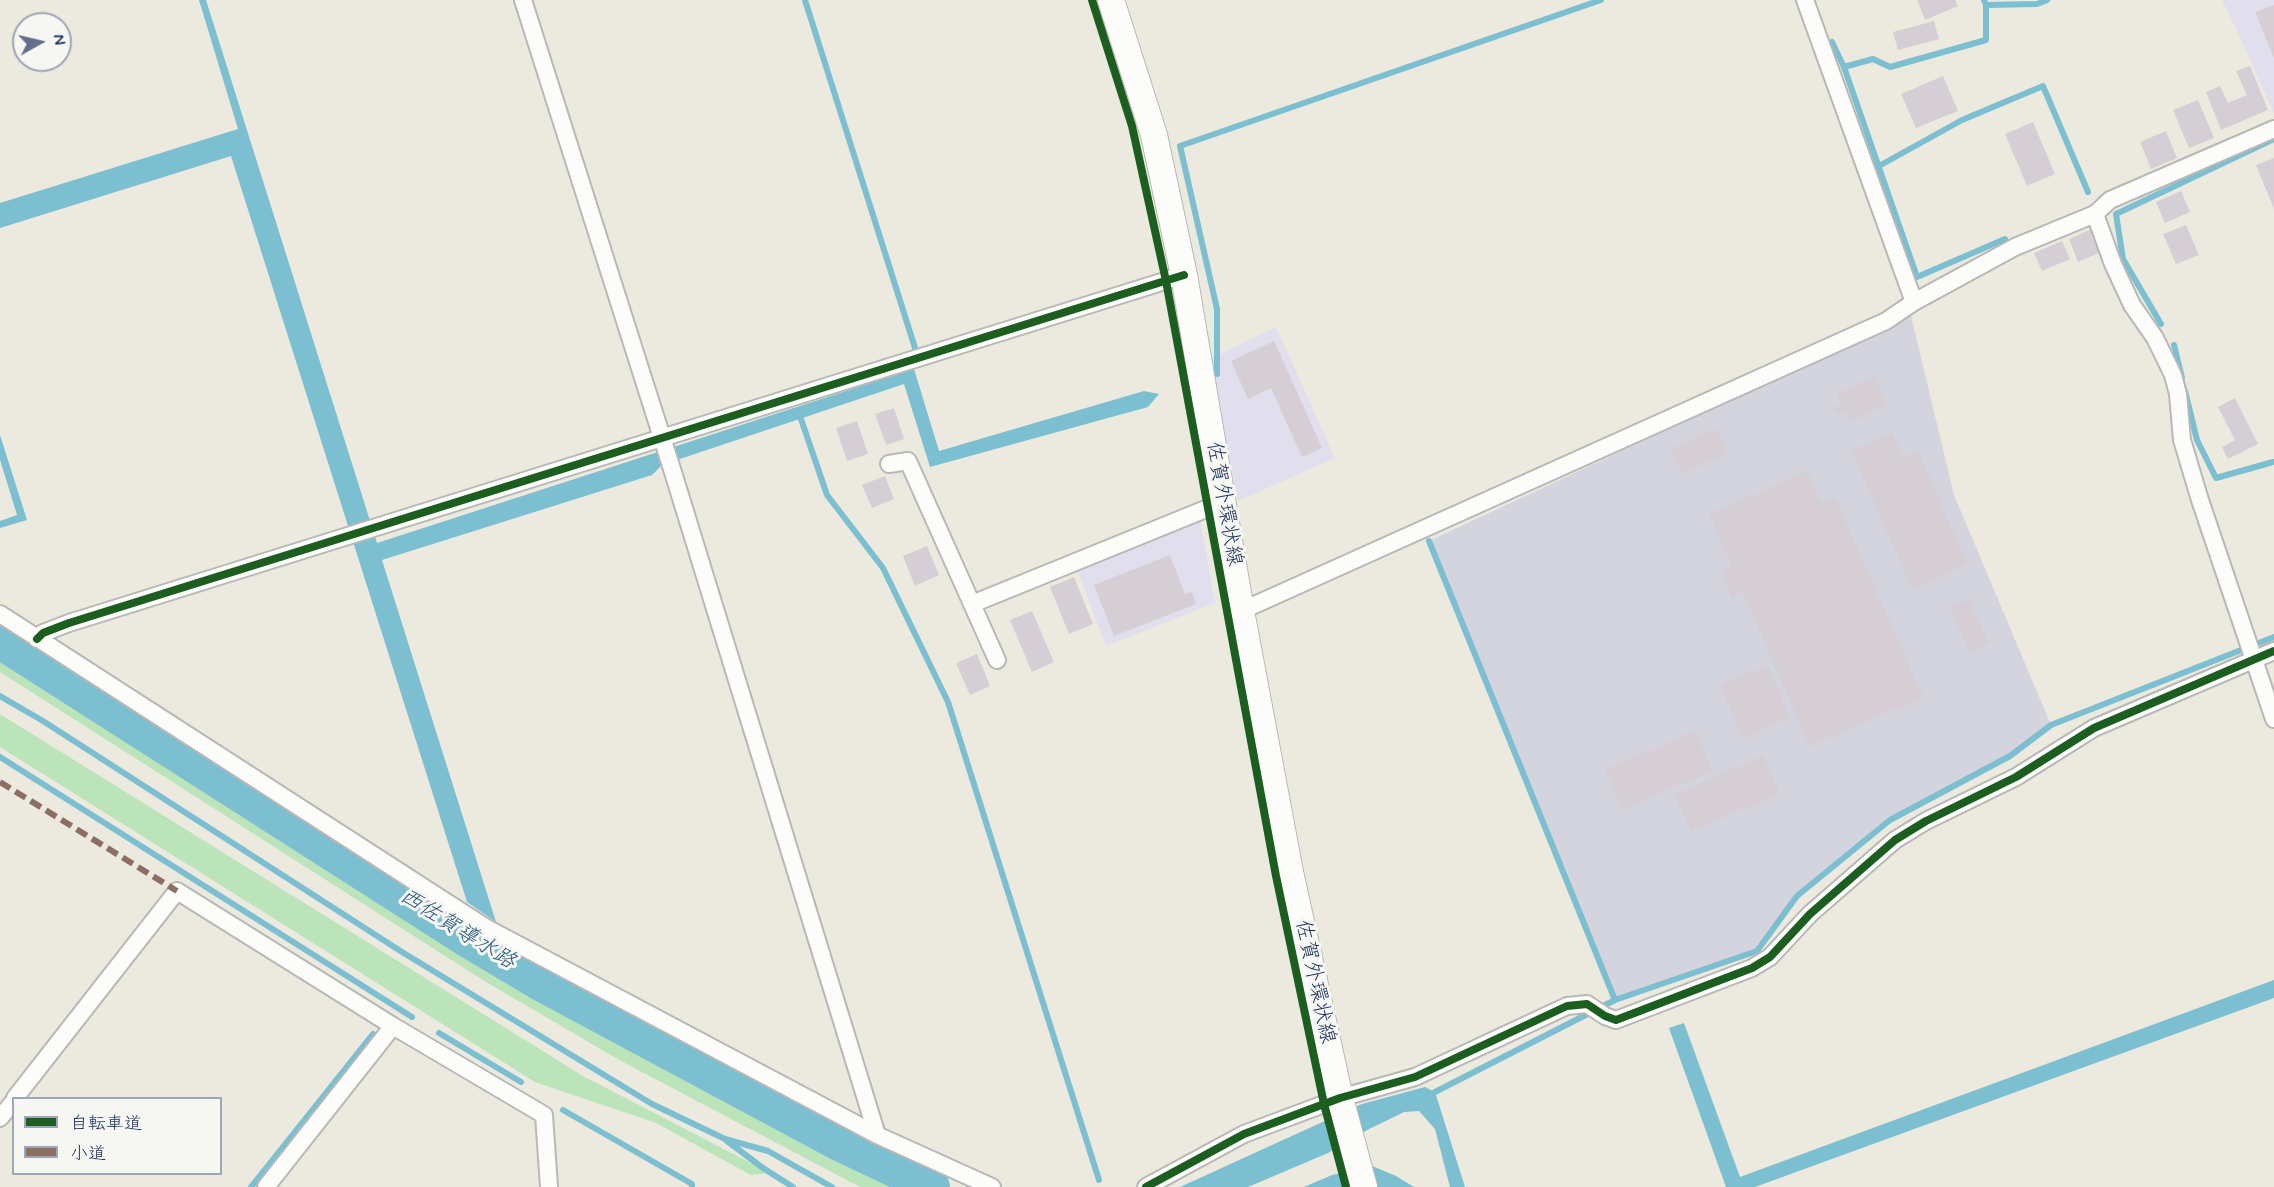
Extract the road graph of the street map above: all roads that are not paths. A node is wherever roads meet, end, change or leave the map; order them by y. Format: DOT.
graph roads {
  1 [pos="523,0"];
  2 [pos="1111,0"];
  3 [pos="1806,0"];
  4 [pos="2274,129"];
  5 [pos="2096,214"];
  6 [pos="1184,275"];
  7 [pos="1914,302"];
  8 [pos="662,438"];
  9 [pos="889,464"];
  10 [pos="1223,502"];
  11 [pos="972,604"];
  12 [pos="1241,611"];
  13 [pos="0,614"];
  14 [pos="37,639"];
  15 [pos="2274,651"];
  16 [pos="2254,658"];
  17 [pos="997,660"];
  18 [pos="2274,719"];
  19 [pos="393,1026"];
  20 [pos="16,1097"];
  21 [pos="1340,1098"];
  22 [pos="12,1103"];
  23 [pos="0,1118"];
  24 [pos="877,1135"];
  25 [pos="266,1187"];
  26 [pos="549,1187"];
  27 [pos="992,1187"];
  28 [pos="1146,1187"];
  29 [pos="1364,1187"];
  1 -- 8 [label="street"];
  2 -- 6 [label="main road, 佐賀外環状線"];
  3 -- 7 [label="street"];
  4 -- 5 [label="street"];
  5 -- 7 [label="street"];
  5 -- 16 [label="street"];
  6 -- 8 [label="street"];
  6 -- 10 [label="main road, 佐賀外環状線"];
  7 -- 12 [label="street"];
  8 -- 14 [label="street"];
  8 -- 24 [label="street"];
  9 -- 11 [label="street"];
  10 -- 11 [label="street"];
  10 -- 12 [label="main road, 佐賀外環状線"];
  11 -- 17 [label="street"];
  12 -- 21 [label="main road, 佐賀外環状線"];
  13 -- 14 [label="street"];
  14 -- 24 [label="street"];
  15 -- 16 [label="street"];
  16 -- 18 [label="street"];
  16 -- 21 [label="street"];
  19 -- 20 [label="street"];
  19 -- 25 [label="street"];
  19 -- 26 [label="street"];
  21 -- 28 [label="street"];
  21 -- 29 [label="main road, 佐賀外環状線"];
  22 -- 23 [label="street"];
  24 -- 27 [label="street"];
}
